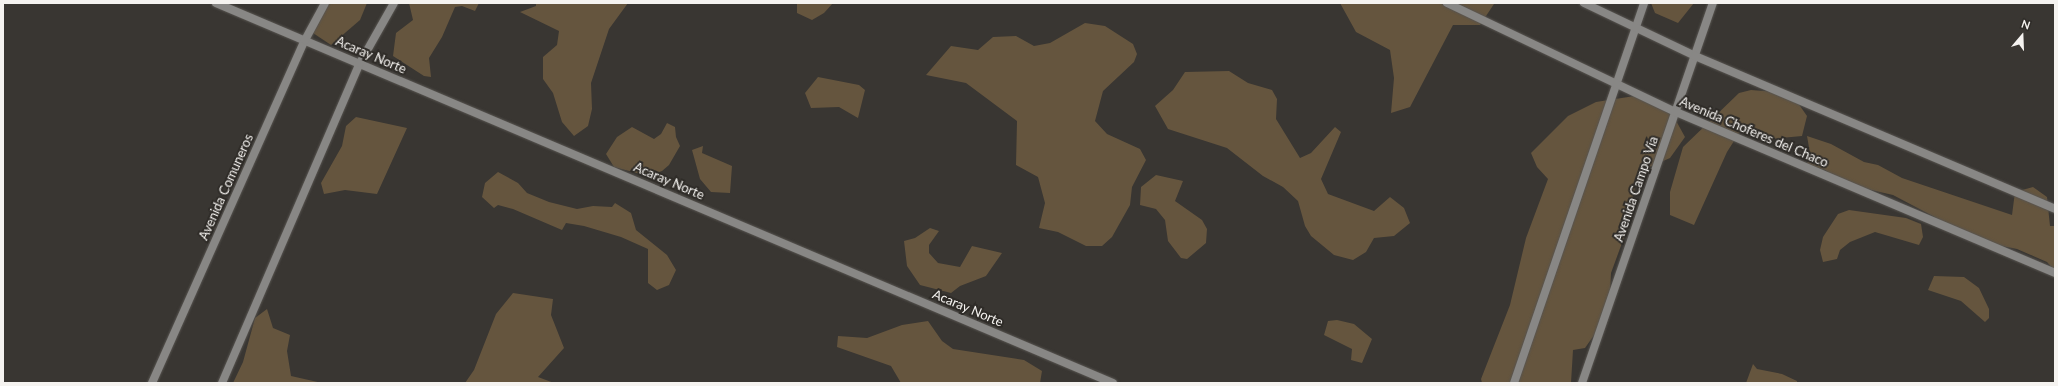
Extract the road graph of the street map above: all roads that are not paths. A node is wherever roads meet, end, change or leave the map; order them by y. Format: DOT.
graph roads {
  1 [pos="216,3"];
  2 [pos="326,3"];
  3 [pos="394,3"];
  4 [pos="1448,3"];
  5 [pos="1584,3"];
  6 [pos="1644,3"];
  7 [pos="1713,3"];
  8 [pos="1636,28"];
  9 [pos="305,40"];
  10 [pos="1695,56"];
  11 [pos="360,63"];
  12 [pos="1616,83"];
  13 [pos="1676,112"];
  14 [pos="2055,209"];
  15 [pos="2055,273"];
  16 [pos="152,383"];
  17 [pos="222,383"];
  18 [pos="1113,383"];
  19 [pos="1514,383"];
  20 [pos="1582,383"];
  1 -- 9 [label="street, Acaray Norte"];
  2 -- 9 [label="street, Avenida Comuneros"];
  3 -- 11 [label="street"];
  4 -- 12 [label="street, Avenida Choferes del Chaco"];
  5 -- 8 [label="street"];
  6 -- 8 [label="street"];
  7 -- 10 [label="street, Avenida Campo Vía"];
  8 -- 10 [label="street"];
  8 -- 12 [label="street"];
  9 -- 11 [label="street, Acaray Norte"];
  9 -- 16 [label="street, Avenida Comuneros"];
  10 -- 13 [label="street, Avenida Campo Vía"];
  10 -- 14 [label="street"];
  11 -- 17 [label="street"];
  11 -- 18 [label="street, Acaray Norte"];
  12 -- 13 [label="street, Avenida Choferes del Chaco"];
  12 -- 19 [label="street"];
  13 -- 15 [label="street, Avenida Choferes del Chaco"];
  13 -- 20 [label="street, Avenida Campo Vía"];
}
